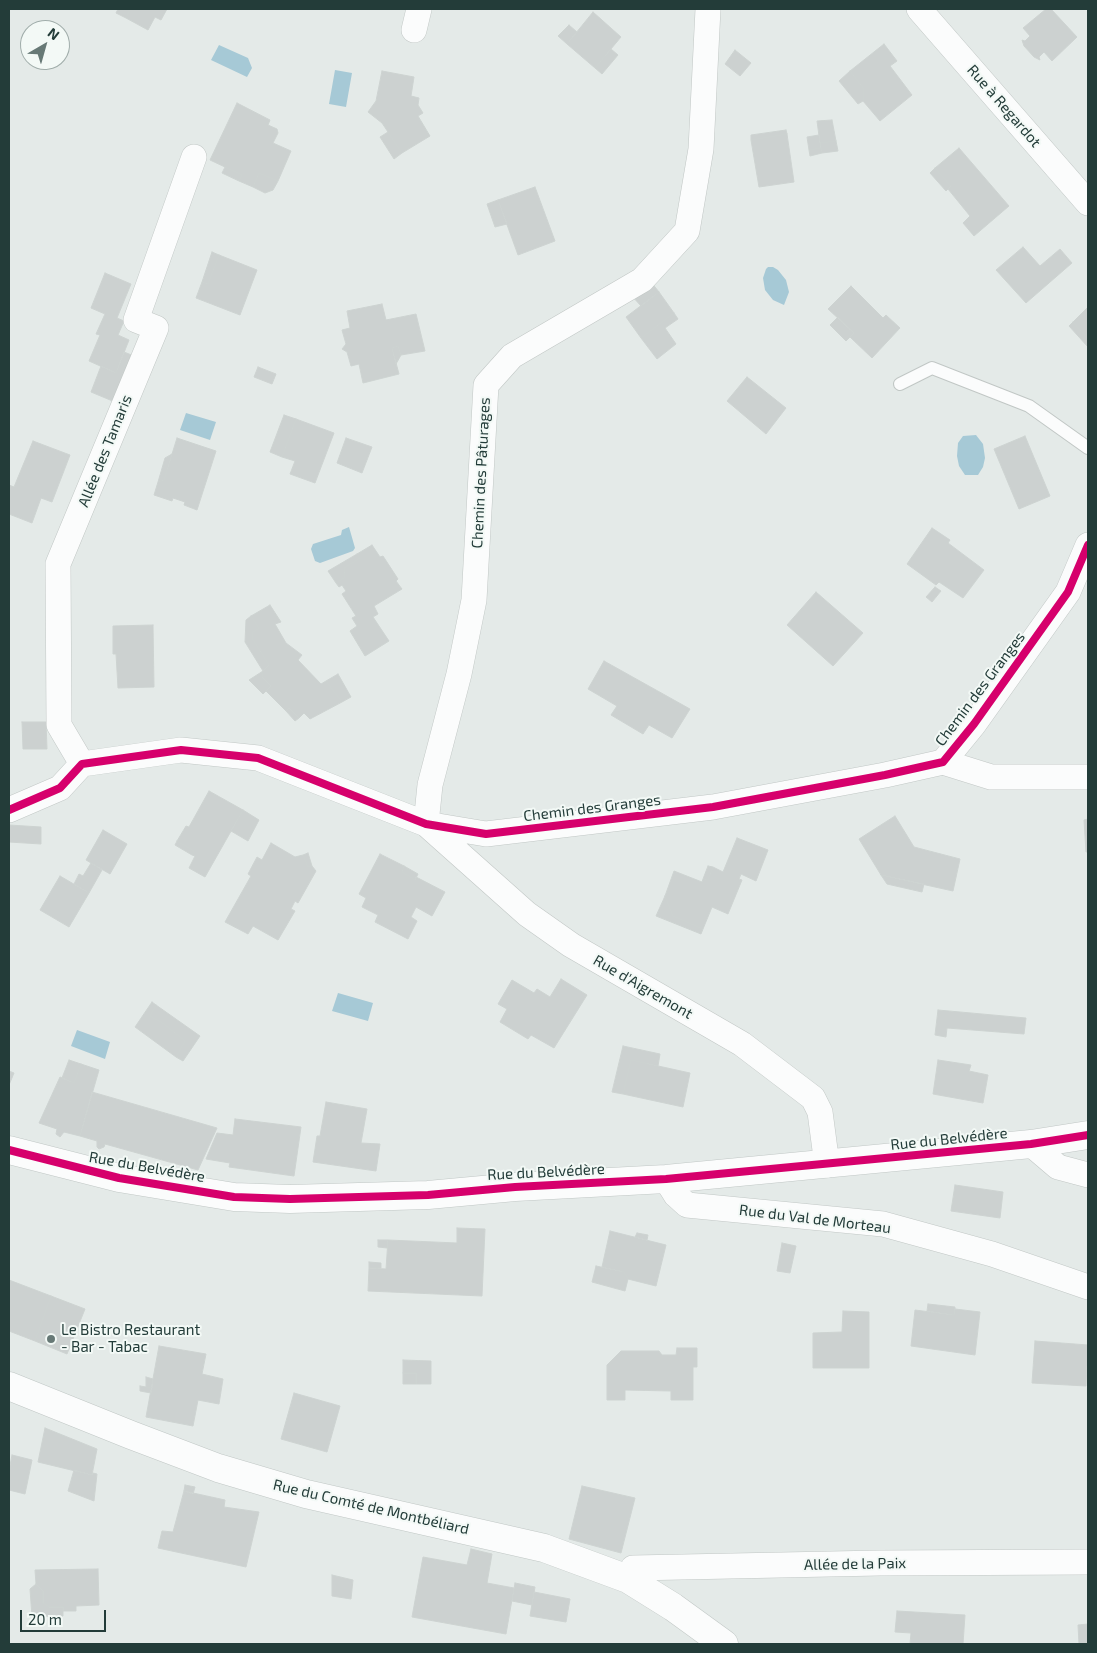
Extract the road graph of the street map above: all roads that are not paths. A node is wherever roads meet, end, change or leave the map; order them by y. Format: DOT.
graph roads {
  1 [pos="708,9"];
  2 [pos="919,9"];
  3 [pos="194,158"];
  4 [pos="1088,203"];
  5 [pos="900,384"];
  6 [pos="1088,448"];
  7 [pos="1088,545"];
  8 [pos="943,762"];
  9 [pos="82,764"];
  10 [pos="1088,777"];
  11 [pos="9,810"];
  12 [pos="426,824"];
  13 [pos="1088,1134"];
  14 [pos="1031,1144"];
  15 [pos="9,1150"];
  16 [pos="827,1165"];
  17 [pos="1088,1175"];
  18 [pos="666,1179"];
  19 [pos="1088,1287"];
  20 [pos="9,1386"];
  21 [pos="1088,1562"];
  22 [pos="628,1579"];
  23 [pos="724,1644"];
  1 -- 12 [label="street, Chemin des Pâturages"];
  2 -- 4 [label="street, Rue à Regardot"];
  3 -- 9 [label="street, Allée des Tamaris"];
  5 -- 6 [label="lane"];
  7 -- 8 [label="street, Chemin des Granges"];
  8 -- 10 [label="street"];
  8 -- 12 [label="street, Chemin des Granges"];
  9 -- 11 [label="street"];
  9 -- 12 [label="street, Chemin des Granges"];
  12 -- 16 [label="street, Rue d'Aigremont"];
  13 -- 14 [label="street, Rue du Belvédère"];
  14 -- 16 [label="street, Rue du Belvédère"];
  14 -- 17 [label="street"];
  15 -- 18 [label="street, Rue du Belvédère"];
  16 -- 18 [label="street, Rue du Belvédère"];
  18 -- 19 [label="street, Rue du Val de Morteau"];
  20 -- 22 [label="street, Rue du Comté de Montbéliard"];
  21 -- 22 [label="street, Allée de la Paix"];
  22 -- 23 [label="street, Rue du Comté de Montbéliard"];
}
